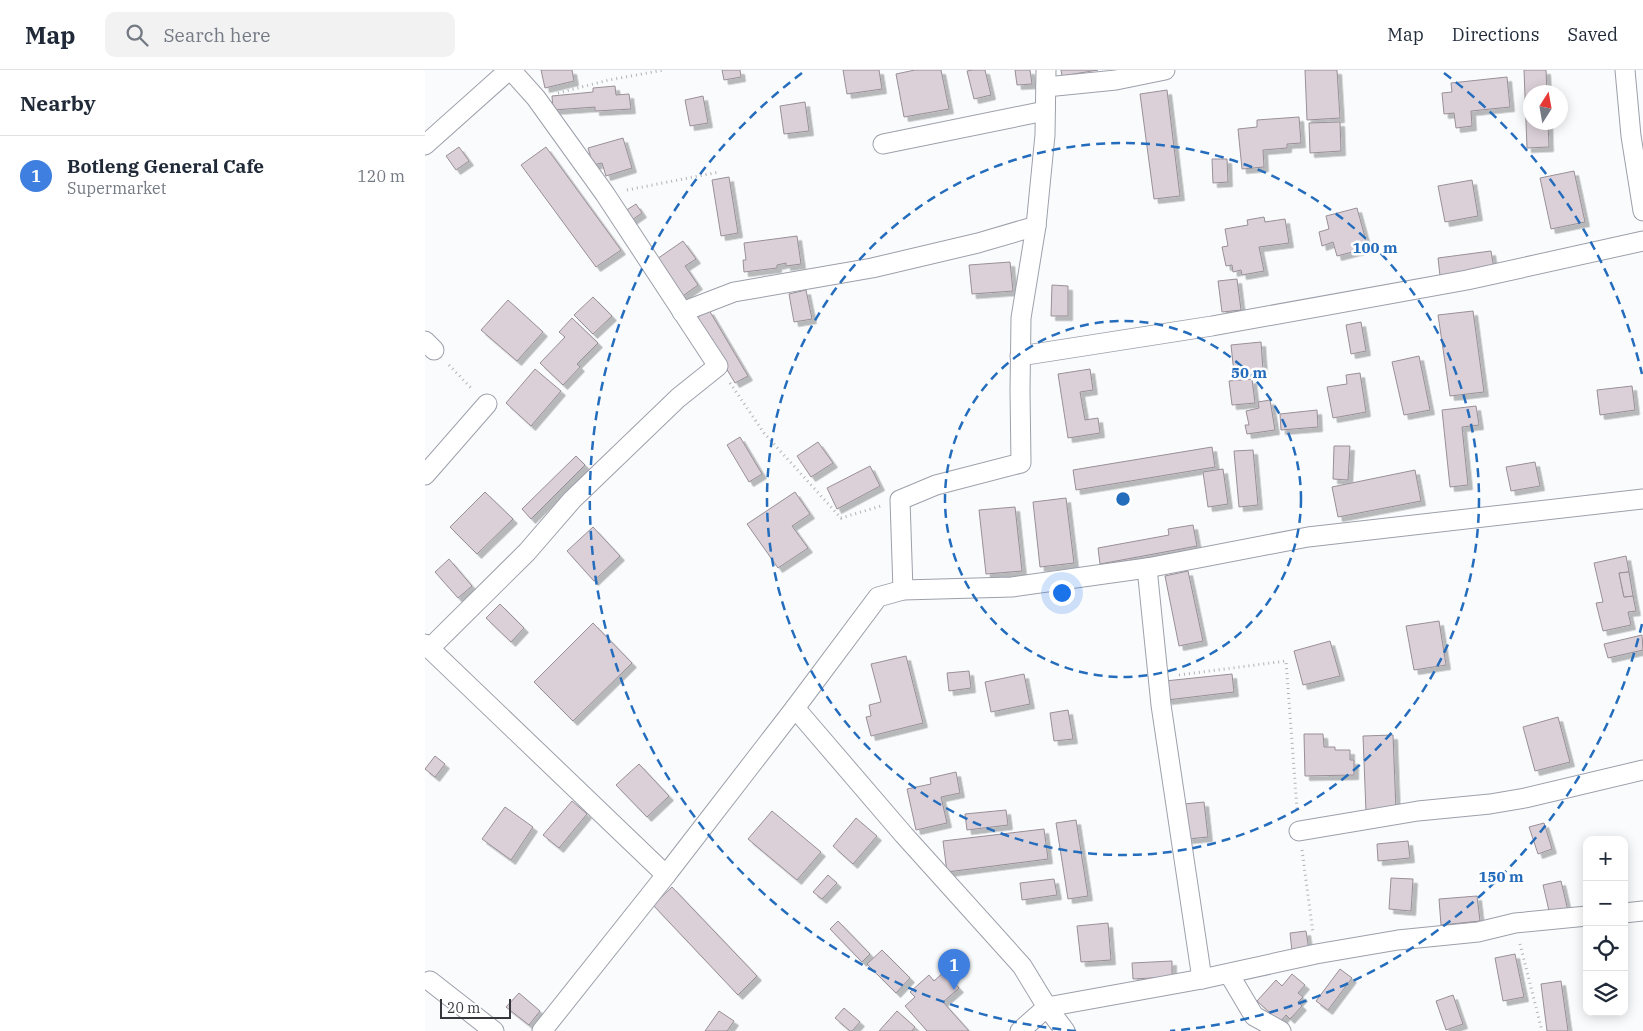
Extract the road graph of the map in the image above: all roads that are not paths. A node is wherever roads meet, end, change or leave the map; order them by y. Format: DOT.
graph roads {
  1 [pos="510,70"];
  2 [pos="1165,70"];
  3 [pos="1625,70"];
  4 [pos="1046,78"];
  5 [pos="1045,111"];
  6 [pos="883,144"];
  7 [pos="425,145"];
  8 [pos="1643,211"];
  9 [pos="1036,226"];
  10 [pos="1643,241"];
  11 [pos="682,312"];
  12 [pos="1020,356"];
  13 [pos="487,404"];
  14 [pos="425,475"];
  15 [pos="1643,499"];
  16 [pos="1147,568"];
  17 [pos="903,590"];
  18 [pos="427,646"];
  19 [pos="795,708"];
  20 [pos="1643,770"];
  21 [pos="1299,831"];
  22 [pos="666,875"];
  23 [pos="1643,912"];
  24 [pos="1628,913"];
  25 [pos="1583,916"];
  26 [pos="1229,974"];
  27 [pos="1202,980"];
  28 [pos="430,981"];
  29 [pos="1047,1007"];
  30 [pos="493,1031"];
  31 [pos="541,1031"];
  32 [pos="1020,1031"];
  33 [pos="1065,1031"];
  34 [pos="1281,1031"];
  1 -- 7 [label="street"];
  1 -- 11 [label="street"];
  2 -- 4 [label="street"];
  3 -- 8 [label="street"];
  4 -- 5 [label="street"];
  5 -- 6 [label="street"];
  5 -- 9 [label="street"];
  9 -- 11 [label="street"];
  9 -- 12 [label="street"];
  10 -- 12 [label="street"];
  11 -- 18 [label="street"];
  12 -- 17 [label="street"];
  13 -- 14 [label="street"];
  15 -- 16 [label="street"];
  16 -- 17 [label="street"];
  16 -- 27 [label="street"];
  17 -- 19 [label="street"];
  18 -- 22 [label="street"];
  19 -- 22 [label="street"];
  19 -- 29 [label="street"];
  20 -- 21 [label="street"];
  22 -- 31 [label="street"];
  23 -- 24 [label="street"];
  25 -- 26 [label="street"];
  26 -- 27 [label="street"];
  26 -- 34 [label="street"];
  27 -- 29 [label="street"];
  28 -- 30 [label="street"];
  29 -- 32 [label="street"];
  29 -- 33 [label="street"];
}
